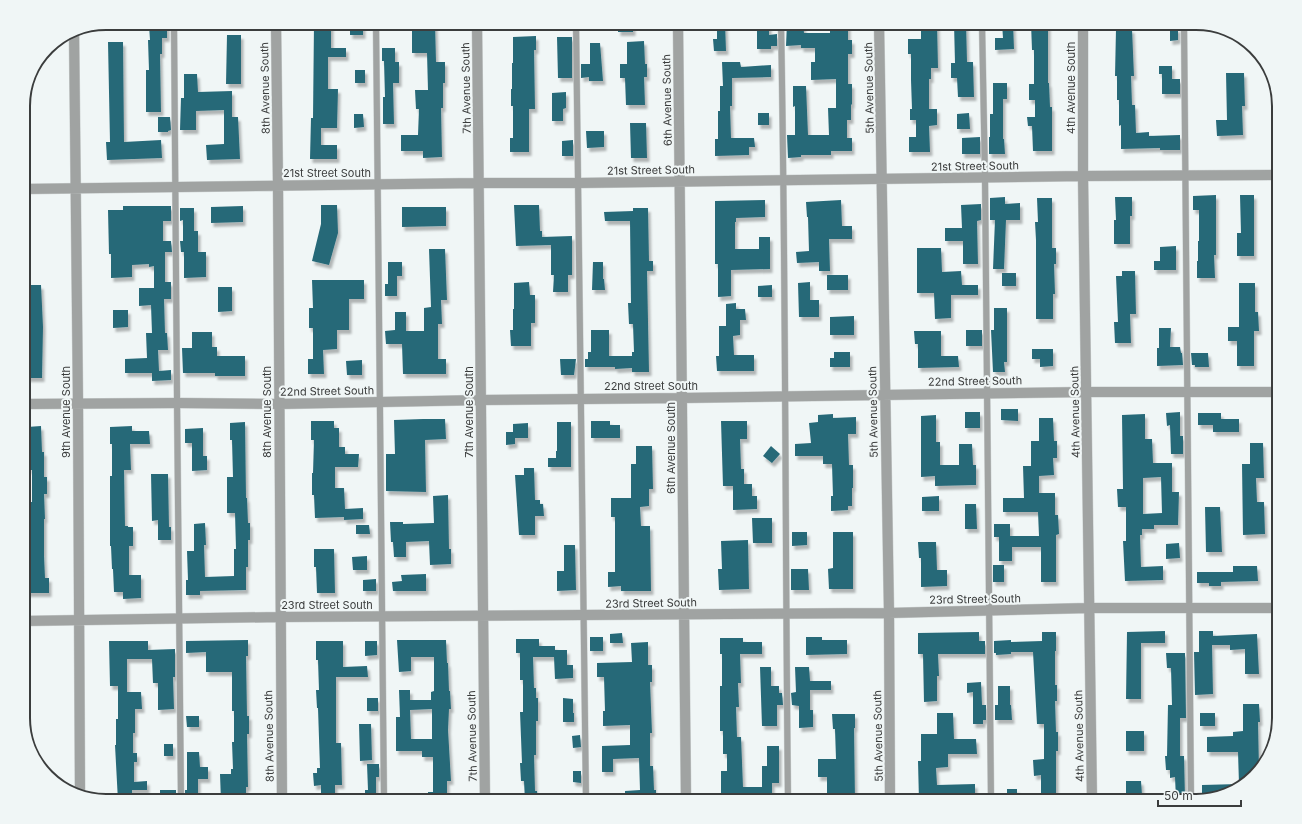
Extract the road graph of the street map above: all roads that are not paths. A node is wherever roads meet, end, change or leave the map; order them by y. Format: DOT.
graph roads {
  1 [pos="174,30"];
  2 [pos="276,30"];
  3 [pos="376,30"];
  4 [pos="477,30"];
  5 [pos="576,30"];
  6 [pos="678,30"];
  7 [pos="781,30"];
  8 [pos="880,30"];
  9 [pos="982,30"];
  10 [pos="1083,30"];
  11 [pos="1184,30"];
  12 [pos="74,38"];
  13 [pos="1186,175"];
  14 [pos="1272,175"];
  15 [pos="1083,176"];
  16 [pos="985,178"];
  17 [pos="882,179"];
  18 [pos="784,180"];
  19 [pos="680,182"];
  20 [pos="478,183"];
  21 [pos="578,183"];
  22 [pos="377,184"];
  23 [pos="278,185"];
  24 [pos="75,188"];
  25 [pos="176,188"];
  26 [pos="30,189"];
  27 [pos="1087,392"];
  28 [pos="1187,392"];
  29 [pos="1272,392"];
  30 [pos="987,393"];
  31 [pos="885,395"];
  32 [pos="785,397"];
  33 [pos="682,398"];
  34 [pos="581,399"];
  35 [pos="482,400"];
  36 [pos="178,402"];
  37 [pos="381,402"];
  38 [pos="78,403"];
  39 [pos="30,404"];
  40 [pos="279,404"];
  41 [pos="1089,608"];
  42 [pos="1190,608"];
  43 [pos="1272,608"];
  44 [pos="990,610"];
  45 [pos="889,613"];
  46 [pos="684,614"];
  47 [pos="786,614"];
  48 [pos="584,616"];
  49 [pos="280,617"];
  50 [pos="383,617"];
  51 [pos="483,617"];
  52 [pos="178,619"];
  53 [pos="78,620"];
  54 [pos="30,622"];
  55 [pos="80,789"];
  56 [pos="181,794"];
  57 [pos="282,794"];
  58 [pos="384,794"];
  59 [pos="485,794"];
  60 [pos="586,794"];
  61 [pos="686,794"];
  62 [pos="788,794"];
  63 [pos="890,794"];
  64 [pos="991,794"];
  65 [pos="1092,794"];
  66 [pos="1191,794"];
  1 -- 25 [label="lane"];
  2 -- 23 [label="street, 8th Avenue South"];
  3 -- 22 [label="lane"];
  4 -- 20 [label="street, 7th Avenue South"];
  5 -- 21 [label="lane"];
  6 -- 19 [label="street, 6th Avenue South"];
  7 -- 18 [label="lane"];
  8 -- 17 [label="street, 5th Avenue South"];
  9 -- 16 [label="lane"];
  10 -- 15 [label="street, 4th Avenue South"];
  11 -- 13 [label="lane"];
  12 -- 24 [label="street, 9th Avenue South"];
  13 -- 14 [label="street, 21st Street South"];
  13 -- 15 [label="street, 21st Street South"];
  13 -- 28 [label="lane"];
  15 -- 16 [label="street, 21st Street South"];
  15 -- 27 [label="street, 4th Avenue South"];
  16 -- 17 [label="street, 21st Street South"];
  16 -- 30 [label="lane"];
  17 -- 18 [label="street, 21st Street South"];
  17 -- 31 [label="street, 5th Avenue South"];
  18 -- 19 [label="street, 21st Street South"];
  18 -- 32 [label="lane"];
  19 -- 21 [label="street, 21st Street South"];
  19 -- 33 [label="street, 6th Avenue South"];
  20 -- 21 [label="street, 21st Street South"];
  20 -- 22 [label="street, 21st Street South"];
  20 -- 35 [label="street, 7th Avenue South"];
  21 -- 34 [label="lane"];
  22 -- 23 [label="street, 21st Street South"];
  22 -- 37 [label="lane"];
  23 -- 25 [label="street, 21st Street South"];
  23 -- 40 [label="street, 8th Avenue South"];
  24 -- 25 [label="street, 21st Street South"];
  24 -- 26 [label="street, 21st Street South"];
  24 -- 38 [label="street, 9th Avenue South"];
  25 -- 36 [label="lane"];
  27 -- 28 [label="street, 22nd Street South"];
  27 -- 30 [label="street, 22nd Street South"];
  27 -- 41 [label="street, 4th Avenue South"];
  28 -- 29 [label="street, 22nd Street South"];
  28 -- 42 [label="lane"];
  30 -- 31 [label="street, 22nd Street South"];
  30 -- 44 [label="lane"];
  31 -- 32 [label="street, 22nd Street South"];
  31 -- 45 [label="street, 5th Avenue South"];
  32 -- 33 [label="street, 22nd Street South"];
  32 -- 47 [label="lane"];
  33 -- 34 [label="street, 22nd Street South"];
  33 -- 46 [label="street, 6th Avenue South"];
  34 -- 35 [label="street, 22nd Street South"];
  34 -- 48 [label="lane"];
  35 -- 37 [label="street, 22nd Street South"];
  35 -- 51 [label="street, 7th Avenue South"];
  36 -- 38 [label="street, 22nd Street South"];
  36 -- 40 [label="street, 22nd Street South"];
  36 -- 52 [label="lane"];
  37 -- 40 [label="street, 22nd Street South"];
  37 -- 50 [label="lane"];
  38 -- 39 [label="street, 22nd Street South"];
  38 -- 53 [label="street, 9th Avenue South"];
  40 -- 49 [label="street, 8th Avenue South"];
  41 -- 42 [label="street, 23rd Street South"];
  41 -- 44 [label="street, 23rd Street South"];
  41 -- 65 [label="street, 4th Avenue South"];
  42 -- 43 [label="street, 23rd Street South"];
  42 -- 66 [label="lane"];
  44 -- 45 [label="street, 23rd Street South"];
  44 -- 64 [label="lane"];
  45 -- 47 [label="street, 23rd Street South"];
  45 -- 63 [label="street, 5th Avenue South"];
  46 -- 47 [label="street, 23rd Street South"];
  46 -- 48 [label="street, 23rd Street South"];
  46 -- 61 [label="street, 6th Avenue South"];
  47 -- 62 [label="lane"];
  48 -- 51 [label="street, 23rd Street South"];
  48 -- 60 [label="lane"];
  49 -- 50 [label="street, 23rd Street South"];
  49 -- 52 [label="street, 23rd Street South"];
  49 -- 57 [label="street, 8th Avenue South"];
  50 -- 51 [label="street, 23rd Street South"];
  50 -- 58 [label="lane"];
  51 -- 59 [label="street, 7th Avenue South"];
  52 -- 53 [label="street, 23rd Street South"];
  52 -- 56 [label="lane"];
  53 -- 54 [label="street, 23rd Street South"];
  53 -- 55 [label="street, 9th Avenue South"];
}
